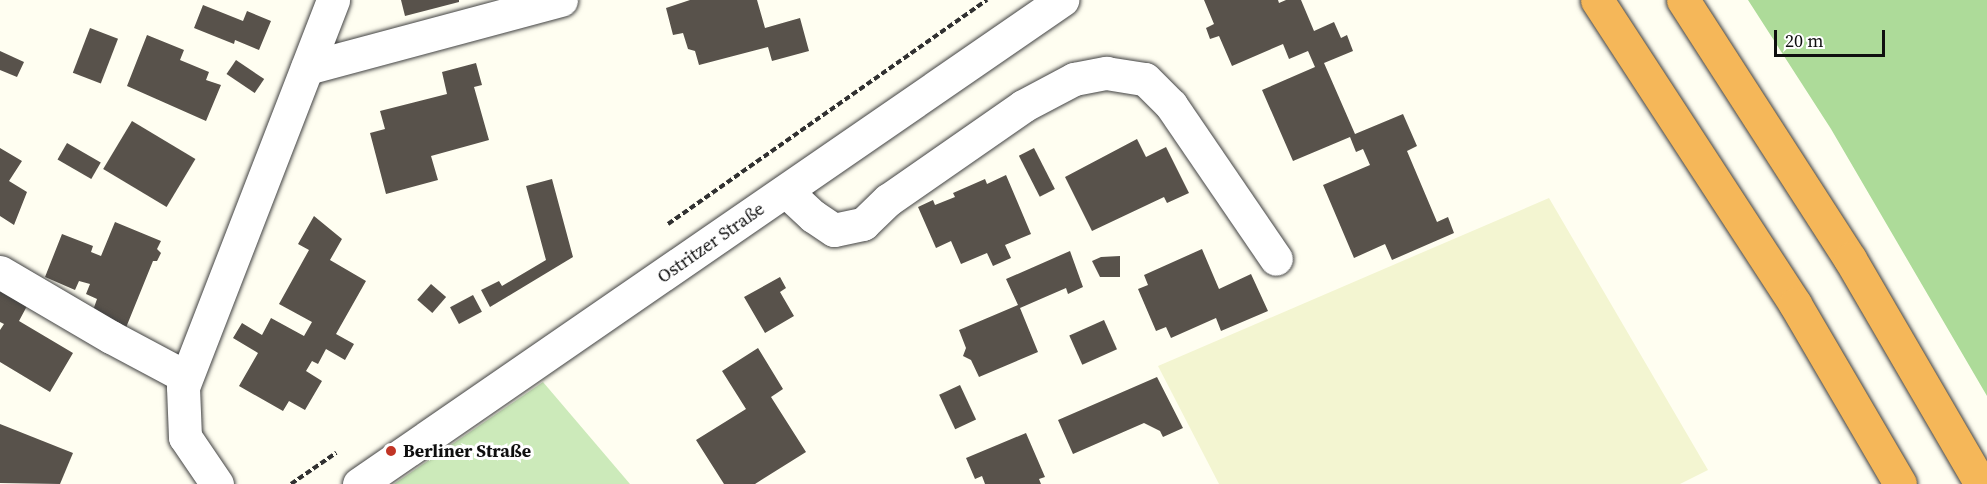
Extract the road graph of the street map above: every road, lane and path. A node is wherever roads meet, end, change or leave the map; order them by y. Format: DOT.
graph roads {
  1 [pos="333,0"];
  2 [pos="561,0"];
  3 [pos="987,0"];
  4 [pos="1062,0"];
  5 [pos="1597,0"];
  6 [pos="1683,0"];
  7 [pos="307,68"];
  8 [pos="786,191"];
  9 [pos="663,227"];
  10 [pos="1276,259"];
  11 [pos="0,272"];
  12 [pos="186,377"];
  13 [pos="341,450"];
  14 [pos="217,484"];
  15 [pos="291,484"];
  16 [pos="359,484"];
  17 [pos="1900,484"];
  18 [pos="1981,484"];
  1 -- 7 [label="street"];
  2 -- 7 [label="street"];
  3 -- 9 [label="path"];
  4 -- 8 [label="street, Ostritzer Straße"];
  5 -- 17 [label="highway"];
  6 -- 18 [label="highway"];
  7 -- 12 [label="street"];
  8 -- 10 [label="street"];
  8 -- 16 [label="street, Ostritzer Straße"];
  11 -- 12 [label="street"];
  12 -- 14 [label="street"];
  13 -- 15 [label="path"];
}
